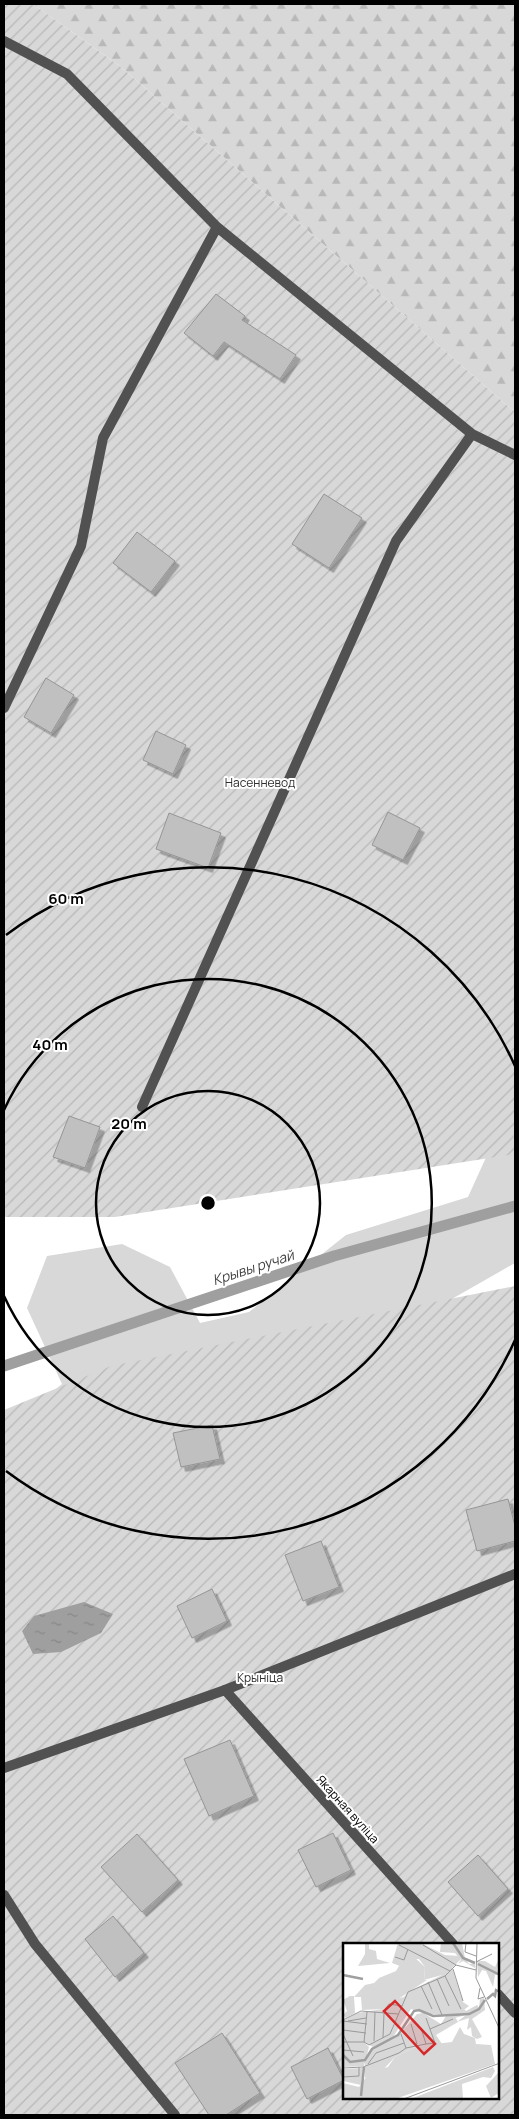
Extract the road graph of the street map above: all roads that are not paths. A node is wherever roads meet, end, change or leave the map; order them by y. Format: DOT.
graph roads {
  1 [pos="4,41"];
  2 [pos="217,227"];
  3 [pos="472,434"];
  4 [pos="515,455"];
  5 [pos="4,708"];
  6 [pos="142,1107"];
  7 [pos="515,1574"];
  8 [pos="225,1690"];
  9 [pos="4,1768"];
  10 [pos="4,1895"];
  11 [pos="452,1943"];
  12 [pos="499,1995"];
  13 [pos="515,2013"];
  14 [pos="175,2115"];
  1 -- 2 [label="street"];
  2 -- 3 [label="street"];
  2 -- 5 [label="street"];
  3 -- 4 [label="street"];
  3 -- 6 [label="street"];
  7 -- 8 [label="street"];
  8 -- 9 [label="street"];
  8 -- 11 [label="street, Якарная вуліца"];
  10 -- 14 [label="street"];
  12 -- 13 [label="street"];
}
